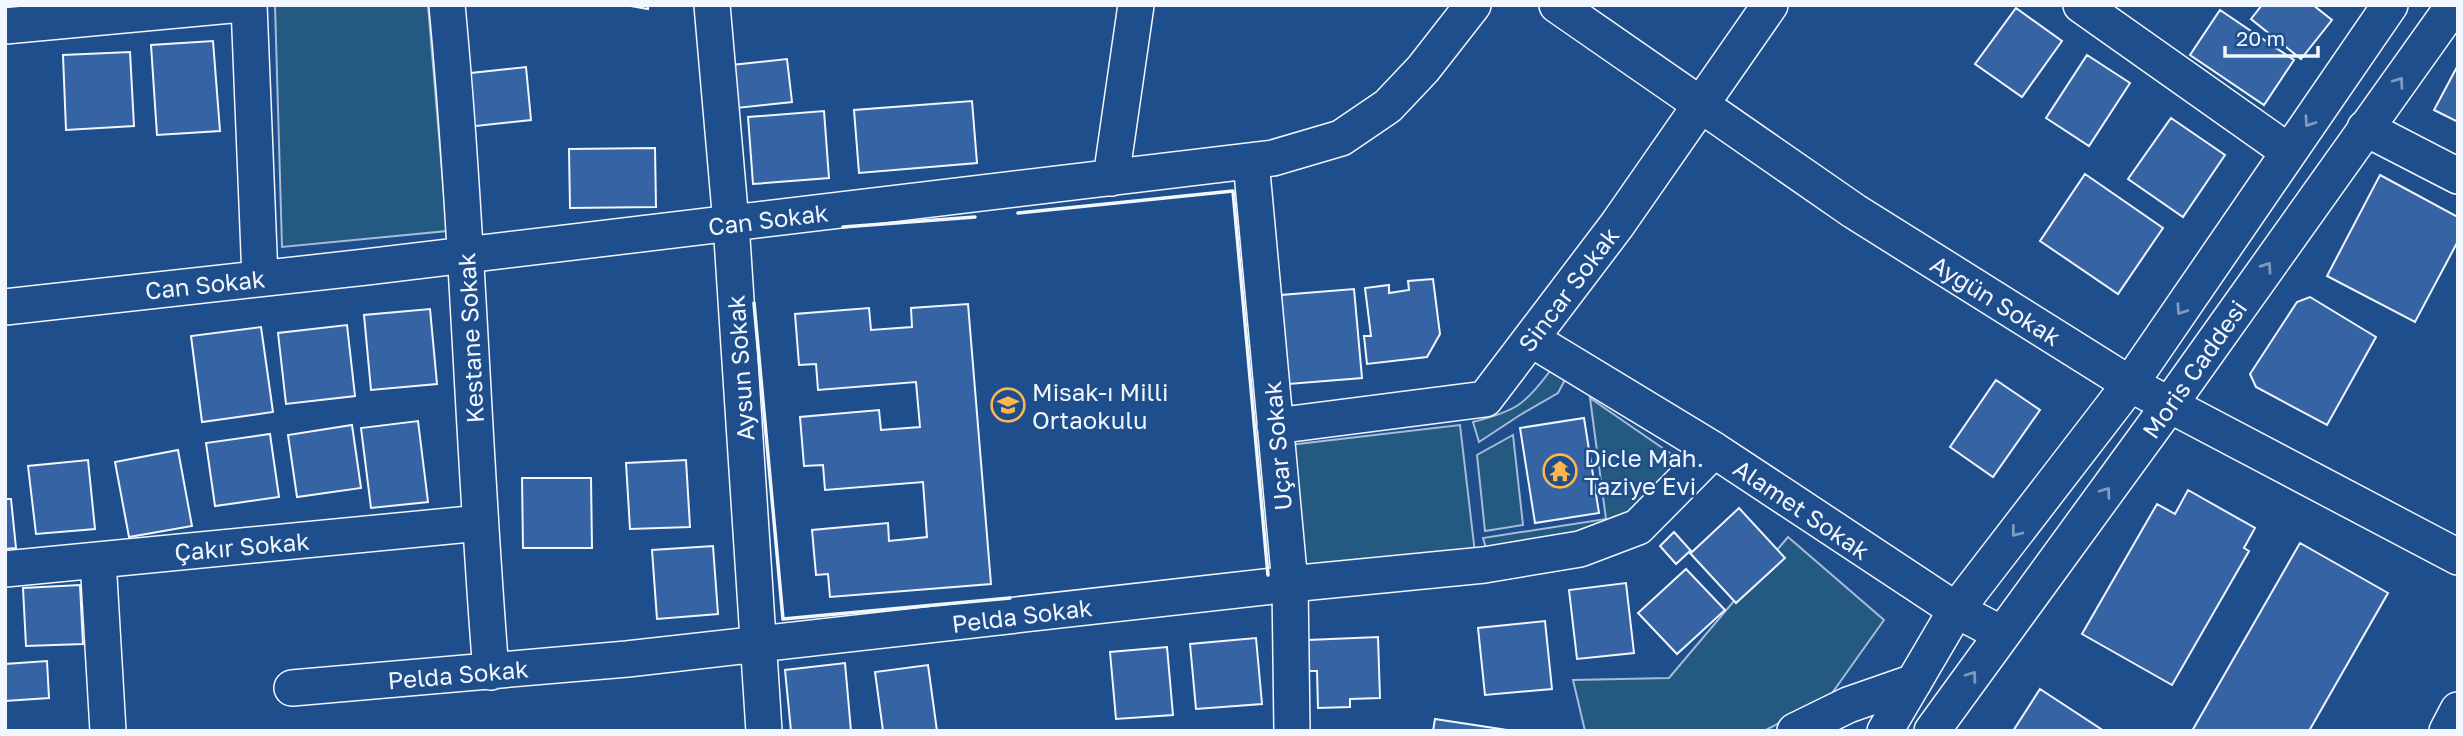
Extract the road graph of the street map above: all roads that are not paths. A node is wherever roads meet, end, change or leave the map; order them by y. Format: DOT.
graph roads {
  1 [pos="231,5"];
  2 [pos="249,5"];
  3 [pos="447,5"];
  4 [pos="712,5"];
  5 [pos="1136,5"];
  6 [pos="1473,5"];
  7 [pos="1557,5"];
  8 [pos="1770,5"];
  9 [pos="2081,5"];
  10 [pos="2390,5"];
  11 [pos="2454,5"];
  12 [pos="5,26"];
  13 [pos="1700,104"];
  14 [pos="2365,128"];
  15 [pos="2289,152"];
  16 [pos="1251,161"];
  17 [pos="2458,176"];
  18 [pos="1111,177"];
  19 [pos="731,223"];
  20 [pos="466,254"];
  21 [pos="260,278"];
  22 [pos="5,307"];
  23 [pos="1531,339"];
  24 [pos="2130,384"];
  25 [pos="2170,404"];
  26 [pos="1275,426"];
  27 [pos="1714,450"];
  28 [pos="480,523"];
  29 [pos="2458,557"];
  30 [pos="98,560"];
  31 [pos="5,569"];
  32 [pos="1290,584"];
  33 [pos="1956,610"];
  34 [pos="2003,634"];
  35 [pos="757,645"];
  36 [pos="491,672"];
  37 [pos="1914,682"];
  38 [pos="292,688"];
  39 [pos="2458,710"];
  40 [pos="108,731"];
  41 [pos="764,731"];
  42 [pos="1292,731"];
  43 [pos="1795,731"];
  44 [pos="1885,731"];
  45 [pos="1932,731"];
  46 [pos="2446,731"];
  1 -- 12 [label="street"];
  2 -- 21 [label="street"];
  3 -- 20 [label="street, Kestane Sokak"];
  4 -- 19 [label="street, Aysun Sokak"];
  5 -- 18 [label="street"];
  6 -- 16 [label="street, Can Sokak"];
  7 -- 13 [label="street, Aygün Sokak"];
  8 -- 13 [label="street, Sincar Sokak"];
  9 -- 15 [label="street"];
  10 -- 15 [label="street, Moris Caddesi, one-way"];
  14 -- 11 [label="street, Moris Caddesi, one-way"];
  13 -- 23 [label="street, Sincar Sokak"];
  13 -- 24 [label="street, Aygün Sokak"];
  14 -- 17 [label="street"];
  25 -- 14 [label="street, Moris Caddesi, one-way"];
  15 -- 24 [label="street, Moris Caddesi, one-way"];
  16 -- 18 [label="street, Can Sokak"];
  16 -- 26 [label="street, Uçar Sokak"];
  18 -- 19 [label="street, Can Sokak"];
  19 -- 20 [label="street, Can Sokak"];
  19 -- 35 [label="street, Aysun Sokak"];
  20 -- 21 [label="street, Can Sokak"];
  20 -- 28 [label="street, Kestane Sokak"];
  21 -- 22 [label="street, Can Sokak"];
  23 -- 26 [label="street, Sincar Sokak"];
  23 -- 27 [label="street, Alamet Sokak"];
  24 -- 25 [label="street, Aygün Sokak"];
  24 -- 33 [label="street, Moris Caddesi, one-way"];
  25 -- 29 [label="street, Aygün Sokak"];
  34 -- 25 [label="street, Moris Caddesi, one-way"];
  26 -- 32 [label="street, Uçar Sokak"];
  27 -- 32 [label="street, Pelda Sokak"];
  27 -- 33 [label="street, Alamet Sokak"];
  28 -- 30 [label="street, Çakır Sokak"];
  28 -- 36 [label="street, Kestane Sokak"];
  30 -- 31 [label="street, Çakır Sokak"];
  30 -- 40 [label="street"];
  32 -- 35 [label="street, Pelda Sokak"];
  32 -- 42 [label="street, Uçar Sokak"];
  33 -- 34 [label="street, Alamet Sokak"];
  33 -- 37 [label="street, Moris Caddesi"];
  45 -- 34 [label="street, Moris Caddesi, one-way"];
  35 -- 36 [label="street, Pelda Sokak"];
  35 -- 41 [label="street, Aysun Sokak"];
  36 -- 38 [label="street, Pelda Sokak"];
  37 -- 43 [label="street"];
  37 -- 44 [label="street, Moris Caddesi"];
  39 -- 46 [label="street"];
}
